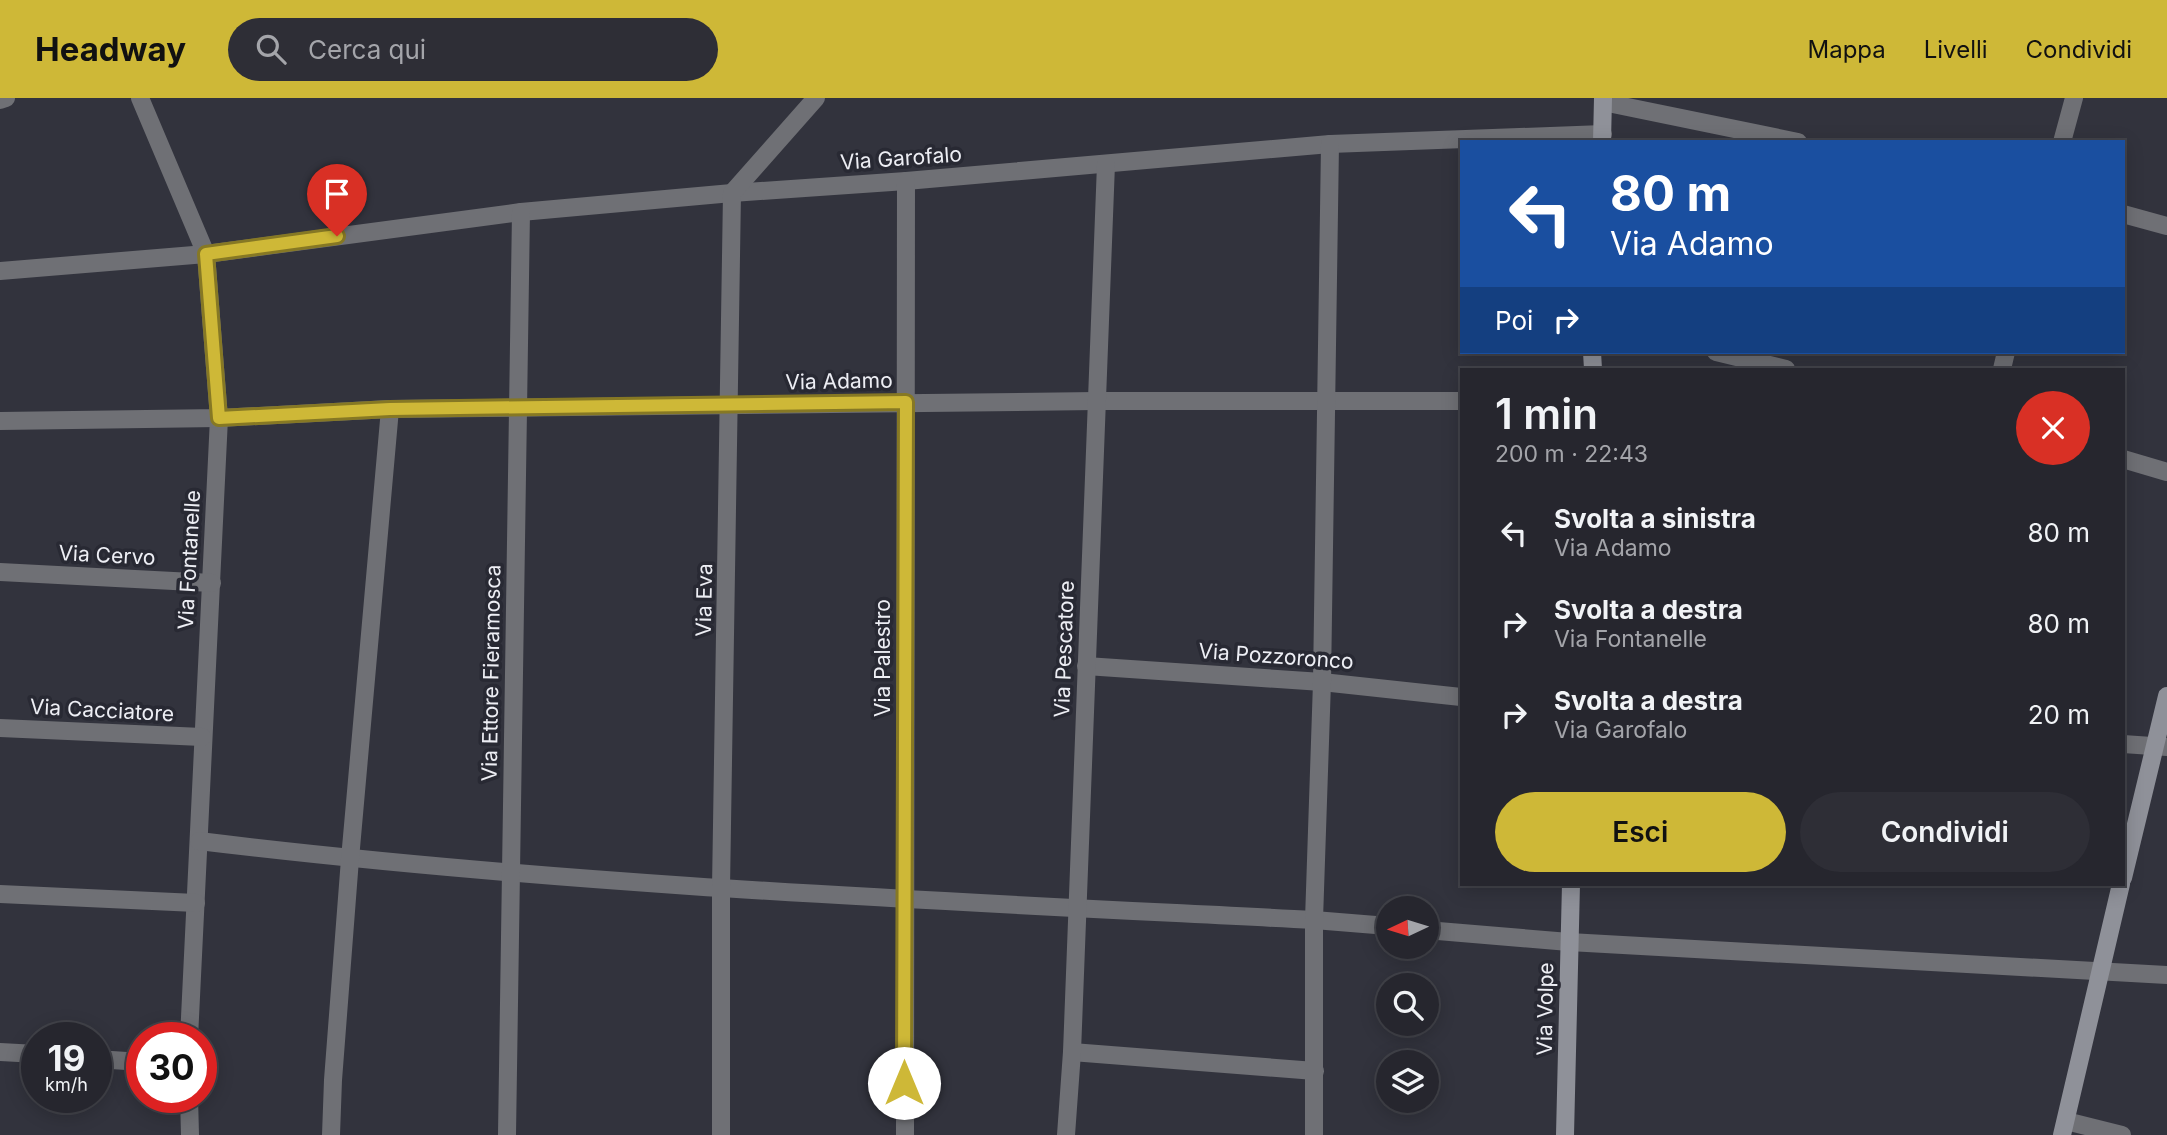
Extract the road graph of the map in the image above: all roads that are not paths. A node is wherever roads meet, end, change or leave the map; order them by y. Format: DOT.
graph roads {
  1 [pos="6,98"];
  2 [pos="139,98"];
  3 [pos="816,98"];
  4 [pos="2074,98"];
  5 [pos="0,100"];
  6 [pos="1603,100"];
  7 [pos="1602,138"];
  8 [pos="1511,140"];
  9 [pos="1789,140"];
  10 [pos="2063,140"];
  11 [pos="1460,141"];
  12 [pos="1330,144"];
  13 [pos="1106,164"];
  14 [pos="906,181"];
  15 [pos="732,193"];
  16 [pos="521,212"];
  17 [pos="2125,215"];
  18 [pos="2167,226"];
  19 [pos="206,254"];
  20 [pos="0,271"];
  21 [pos="1724,354"];
  22 [pos="1782,368"];
  23 [pos="1097,401"];
  24 [pos="1327,401"];
  25 [pos="1460,401"];
  26 [pos="906,402"];
  27 [pos="730,405"];
  28 [pos="519,407"];
  29 [pos="390,409"];
  30 [pos="219,418"];
  31 [pos="0,421"];
  32 [pos="2125,460"];
  33 [pos="2167,472"];
  34 [pos="0,572"];
  35 [pos="212,583"];
  36 [pos="1086,666"];
  37 [pos="1322,681"];
  38 [pos="2167,696"];
  39 [pos="1460,697"];
  40 [pos="0,728"];
  41 [pos="202,737"];
  42 [pos="2125,744"];
  43 [pos="2161,747"];
  44 [pos="199,841"];
  45 [pos="349,859"];
  46 [pos="2125,871"];
  47 [pos="510,872"];
  48 [pos="1571,886"];
  49 [pos="2120,886"];
  50 [pos="721,888"];
  51 [pos="0,894"];
  52 [pos="904,899"];
  53 [pos="196,903"];
  54 [pos="1076,908"];
  55 [pos="1314,920"];
  56 [pos="1376,925"];
  57 [pos="1439,931"];
  58 [pos="1569,942"];
  59 [pos="2099,972"];
  60 [pos="2167,975"];
  61 [pos="190,1022"];
  62 [pos="0,1052"];
  63 [pos="1072,1052"];
  64 [pos="21,1053"];
  65 [pos="1315,1071"];
  66 [pos="189,1113"];
  67 [pos="2064,1128"];
  68 [pos="190,1135"];
  69 [pos="331,1135"];
  70 [pos="507,1135"];
  71 [pos="721,1135"];
  72 [pos="905,1135"];
  73 [pos="1066,1135"];
  74 [pos="1314,1135"];
  75 [pos="1565,1135"];
  76 [pos="2122,1135"];
  1 -- 5 [label="street"];
  2 -- 19 [label="street, Via Fontanelle"];
  3 -- 15 [label="street"];
  4 -- 10 [label="street"];
  6 -- 7 [label="main road"];
  6 -- 9 [label="street"];
  7 -- 8 [label="street, Via Garofalo"];
  11 -- 12 [label="street, Via Garofalo"];
  12 -- 13 [label="street, Via Garofalo"];
  12 -- 24 [label="street"];
  13 -- 14 [label="street, Via Garofalo"];
  13 -- 23 [label="street, Via Pescatore"];
  14 -- 15 [label="street, Via Garofalo"];
  14 -- 26 [label="street, Via Palestro"];
  15 -- 16 [label="street, Via Garofalo"];
  15 -- 27 [label="street, Via Eva"];
  16 -- 19 [label="street, Via Garofalo"];
  16 -- 28 [label="street, Via Ettore Fieramosca"];
  17 -- 18 [label="street"];
  19 -- 20 [label="street, Via Garofalo"];
  19 -- 30 [label="street, Via Fontanelle"];
  21 -- 22 [label="street"];
  23 -- 24 [label="street, Via Adamo"];
  23 -- 26 [label="street, Via Adamo"];
  23 -- 36 [label="street, Via Pescatore"];
  24 -- 25 [label="street, Via Adamo"];
  24 -- 37 [label="street"];
  26 -- 27 [label="street, Via Adamo"];
  26 -- 52 [label="street, Via Palestro"];
  27 -- 28 [label="street, Via Adamo"];
  27 -- 50 [label="street, Via Eva"];
  28 -- 29 [label="street, Via Adamo"];
  28 -- 47 [label="street, Via Ettore Fieramosca"];
  29 -- 30 [label="street, Via Adamo"];
  29 -- 45 [label="street"];
  30 -- 31 [label="street, Via Adamo"];
  30 -- 35 [label="street, Via Fontanelle"];
  32 -- 33 [label="street"];
  34 -- 35 [label="street, Via Cervo"];
  35 -- 41 [label="street, Via Fontanelle"];
  36 -- 37 [label="street, Via Pozzoronco"];
  36 -- 54 [label="street, Via Pescatore"];
  37 -- 39 [label="street, Via Pozzoronco"];
  37 -- 55 [label="street"];
  38 -- 43 [label="main road"];
  40 -- 41 [label="street, Via Cacciatore"];
  41 -- 44 [label="street, Via Fontanelle"];
  42 -- 43 [label="street"];
  43 -- 46 [label="main road"];
  44 -- 45 [label="street"];
  44 -- 53 [label="street, Via Fontanelle"];
  45 -- 47 [label="street"];
  45 -- 69 [label="street"];
  47 -- 50 [label="street"];
  47 -- 70 [label="street, Via Ettore Fieramosca"];
  48 -- 58 [label="main road, Via Volpe"];
  49 -- 59 [label="main road"];
  50 -- 52 [label="street"];
  50 -- 71 [label="street, Via Eva"];
  51 -- 53 [label="street"];
  52 -- 54 [label="street"];
  52 -- 72 [label="street, Via Palestro"];
  53 -- 61 [label="street, Via Fontanelle"];
  54 -- 55 [label="street"];
  54 -- 63 [label="street, Via Pescatore"];
  55 -- 56 [label="street"];
  55 -- 65 [label="street"];
  57 -- 58 [label="street"];
  58 -- 59 [label="street"];
  58 -- 75 [label="main road, Via Volpe"];
  59 -- 60 [label="street"];
  59 -- 67 [label="main road"];
  62 -- 64 [label="street"];
  63 -- 65 [label="street"];
  63 -- 73 [label="street, Via Pescatore"];
  65 -- 74 [label="street"];
  66 -- 68 [label="street"];
  67 -- 76 [label="street"];
}
